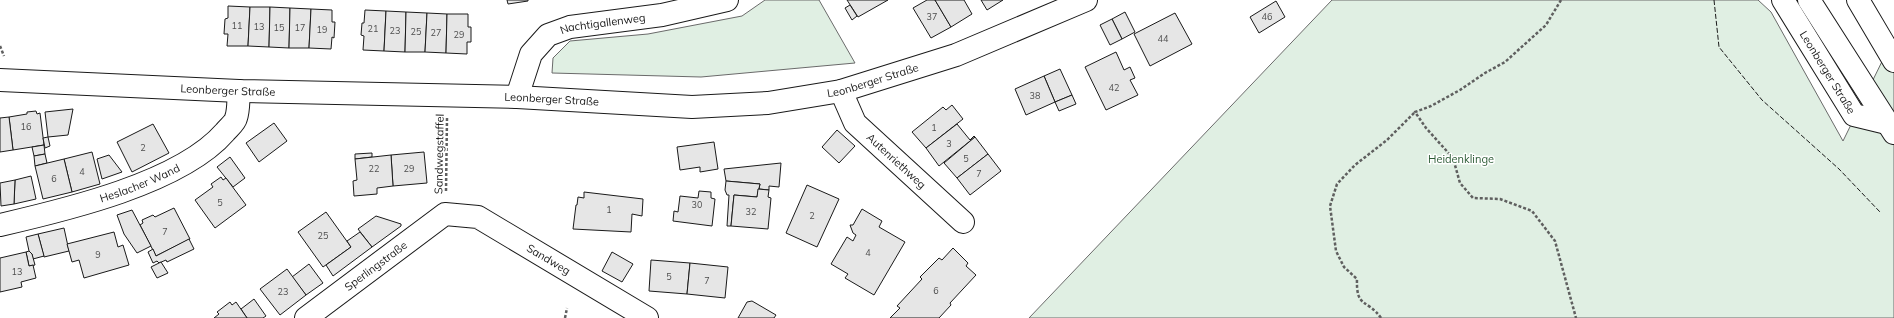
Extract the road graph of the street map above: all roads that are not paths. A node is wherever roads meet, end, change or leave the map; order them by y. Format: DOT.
graph roads {
  1 [pos="727,0"];
  2 [pos="1086,0"];
  3 [pos="1783,0"];
  4 [pos="1809,0"];
  5 [pos="1858,0"];
  6 [pos="1894,61"];
  7 [pos="0,80"];
  8 [pos="239,91"];
  9 [pos="841,91"];
  10 [pos="517,97"];
  11 [pos="1890,128"];
  12 [pos="445,214"];
  13 [pos="963,222"];
  14 [pos="0,225"];
  15 [pos="306,318"];
  16 [pos="647,318"];
  1 -- 10 [label="main road, Nachtigallenweg"];
  2 -- 9 [label="main road, Leonberger Straße"];
  3 -- 11 [label="main road, Leonberger Straße"];
  4 -- 11 [label="main road"];
  5 -- 6 [label="main road"];
  7 -- 8 [label="main road, Leonberger Straße"];
  8 -- 10 [label="main road, Leonberger Straße"];
  8 -- 14 [label="main road, Heslacher Wand"];
  9 -- 10 [label="main road, Leonberger Straße"];
  9 -- 13 [label="main road, Autenriethweg"];
  12 -- 15 [label="main road, Sperlingstraße"];
  12 -- 16 [label="main road, Sandweg"];
}
